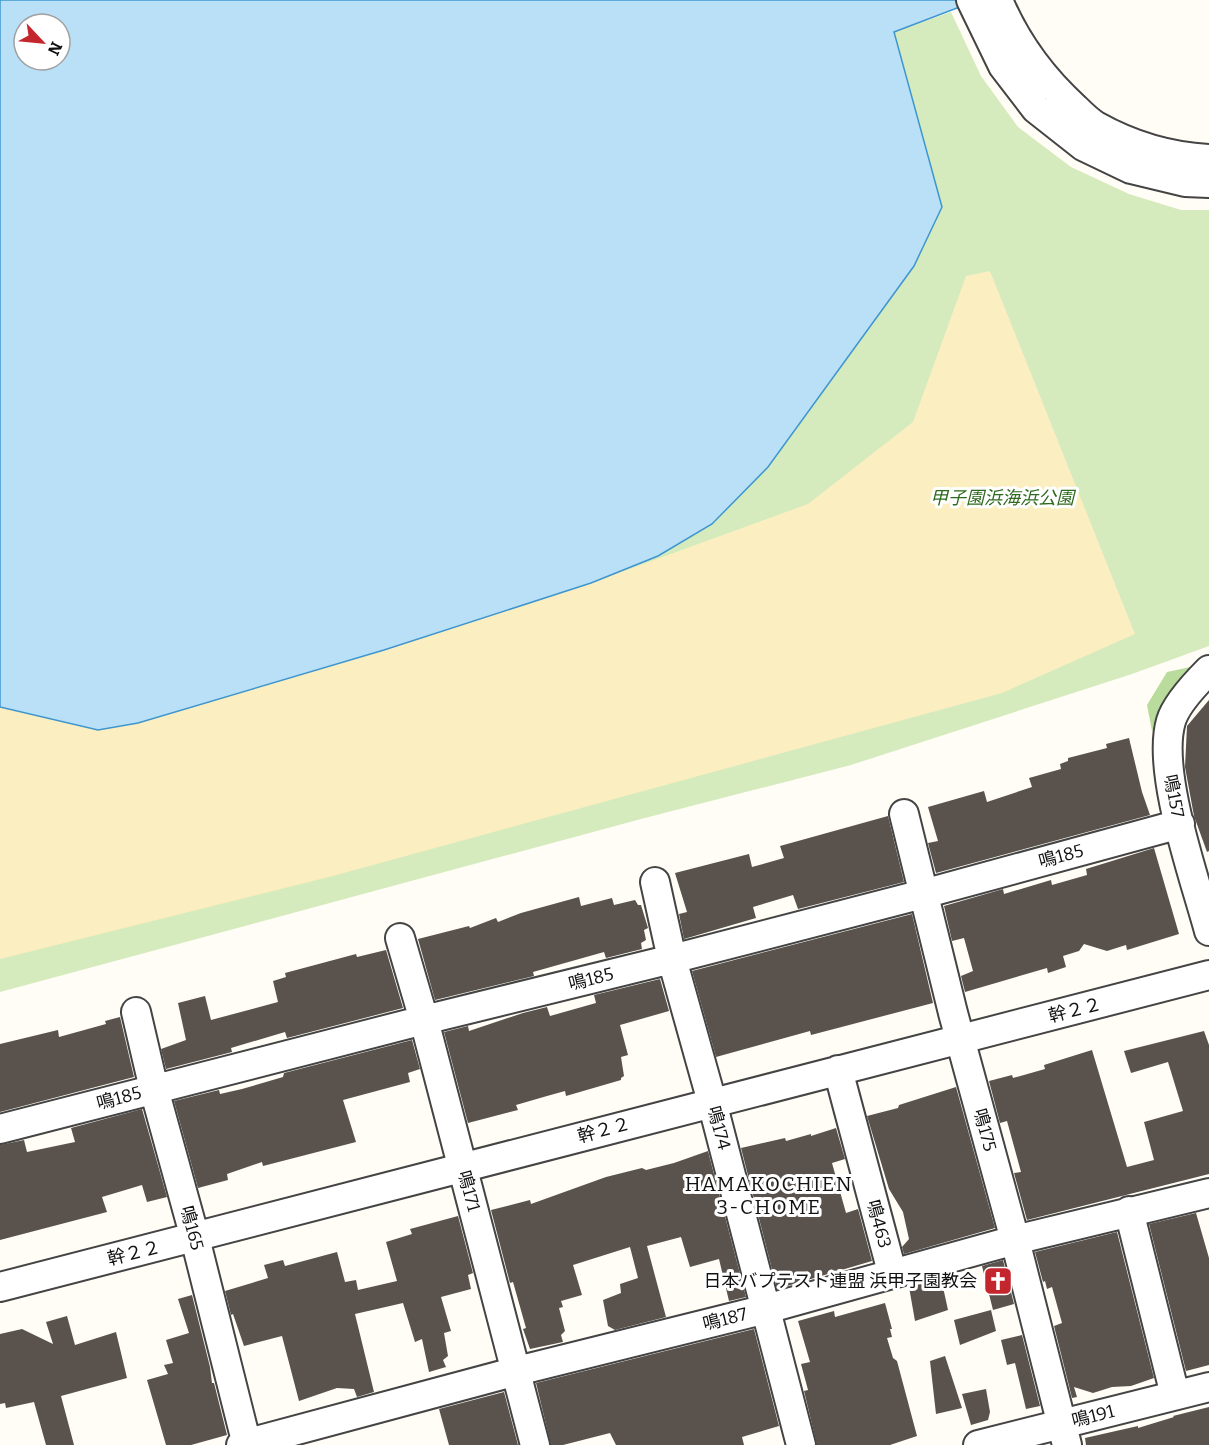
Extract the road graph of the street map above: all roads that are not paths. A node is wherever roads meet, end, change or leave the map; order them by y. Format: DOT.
graph roads {
  1 [pos="987,6"];
  2 [pos="1209,159"];
  3 [pos="1209,183"];
  4 [pos="1209,670"];
  5 [pos="904,814"];
  6 [pos="1180,824"];
  7 [pos="655,882"];
  8 [pos="923,894"];
  9 [pos="1209,931"];
  10 [pos="400,938"];
  11 [pos="672,960"];
  12 [pos="1209,975"];
  13 [pos="136,1012"];
  14 [pos="423,1020"];
  15 [pos="961,1039"];
  16 [pos="838,1070"];
  17 [pos="154,1089"];
  18 [pos="712,1102"];
  19 [pos="0,1129"];
  20 [pos="463,1167"];
  21 [pos="1209,1193"];
  22 [pos="1129,1211"];
  23 [pos="195,1238"];
  24 [pos="1015,1240"];
  25 [pos="892,1272"];
  26 [pos="0,1287"];
  27 [pos="766,1309"];
  28 [pos="517,1371"];
  29 [pos="1209,1387"];
  30 [pos="1175,1395"];
  31 [pos="1064,1435"];
  32 [pos="245,1444"];
  33 [pos="535,1445"];
  34 [pos="801,1445"];
  35 [pos="978,1445"];
  1 -- 2 [label="street"];
  1 -- 3 [label="street"];
  4 -- 6 [label="street, 鳴157"];
  5 -- 8 [label="street, 鳴175"];
  6 -- 8 [label="street, 鳴185"];
  6 -- 9 [label="street, 鳴157"];
  7 -- 11 [label="street, 鳴174"];
  8 -- 11 [label="street, 鳴185"];
  8 -- 15 [label="street, 鳴175"];
  10 -- 14 [label="street, 鳴171"];
  11 -- 14 [label="street, 鳴185"];
  11 -- 18 [label="street, 鳴174"];
  12 -- 15 [label="street, 幹２２"];
  13 -- 17 [label="street, 鳴165"];
  14 -- 17 [label="street, 鳴185"];
  14 -- 20 [label="street, 鳴171"];
  15 -- 16 [label="street, 幹２２"];
  15 -- 24 [label="street, 鳴175"];
  16 -- 18 [label="street, 幹２２"];
  16 -- 25 [label="street, 鳴463"];
  17 -- 19 [label="street, 鳴185"];
  17 -- 23 [label="street, 鳴165"];
  18 -- 20 [label="street, 幹２２"];
  18 -- 27 [label="street, 鳴174"];
  20 -- 23 [label="street, 幹２２"];
  20 -- 28 [label="street, 鳴171"];
  21 -- 22 [label="street, 鳴187"];
  22 -- 24 [label="street, 鳴187"];
  22 -- 30 [label="street"];
  23 -- 26 [label="street, 幹２２"];
  23 -- 32 [label="street, 鳴165"];
  24 -- 25 [label="street, 鳴187"];
  24 -- 31 [label="street, 鳴175"];
  25 -- 27 [label="street, 鳴187"];
  27 -- 28 [label="street, 鳴187"];
  27 -- 34 [label="street, 鳴174"];
  28 -- 32 [label="street, 鳴187"];
  28 -- 33 [label="street, 鳴171"];
  29 -- 30 [label="street, 鳴191"];
  30 -- 31 [label="street, 鳴191"];
  31 -- 35 [label="street, 鳴191"];
}
